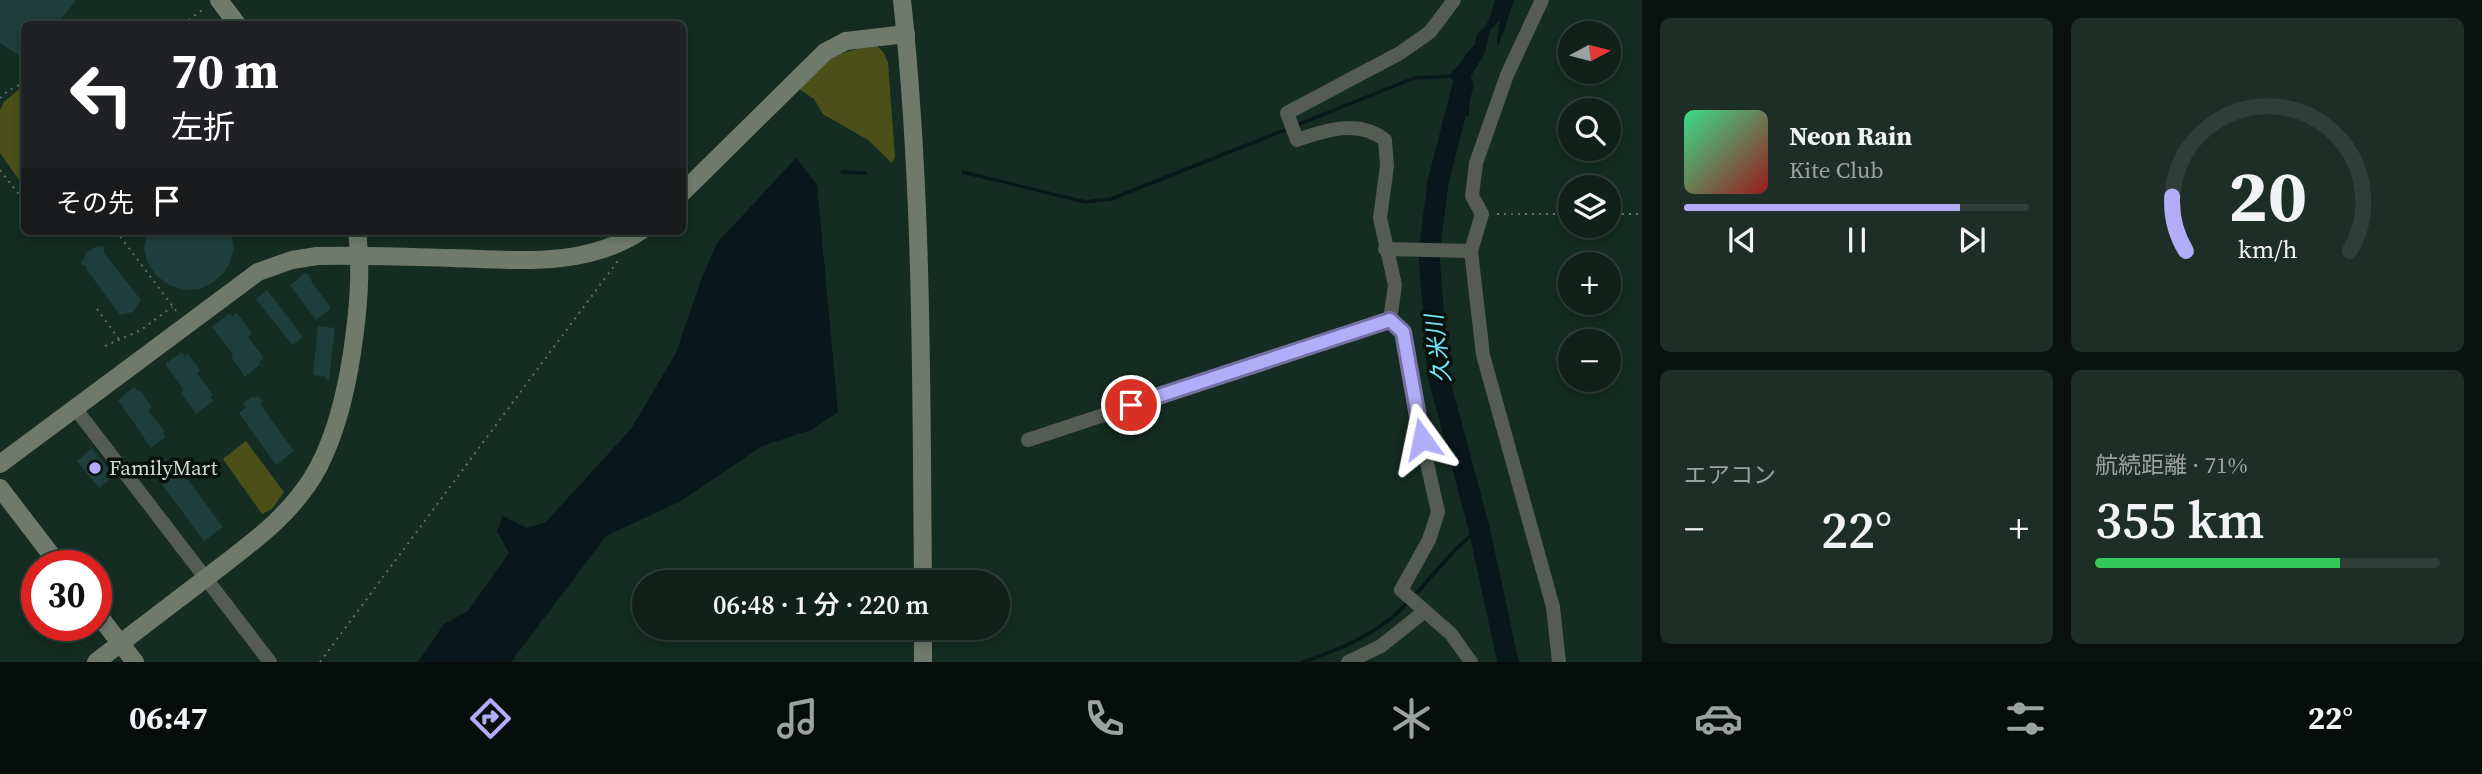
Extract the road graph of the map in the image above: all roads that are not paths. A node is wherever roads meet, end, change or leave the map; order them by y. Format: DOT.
graph roads {
  1 [pos="902,0"];
  2 [pos="1454,0"];
  3 [pos="1542,0"];
  4 [pos="213,3"];
  5 [pos="234,21"];
  6 [pos="906,34"];
  7 [pos="686,188"];
  8 [pos="358,235"];
  9 [pos="634,235"];
  10 [pos="1390,249"];
  11 [pos="1471,251"];
  12 [pos="360,255"];
  13 [pos="1390,320"];
  14 [pos="75,408"];
  15 [pos="1028,440"];
  16 [pos="0,464"];
  17 [pos="0,488"];
  18 [pos="48,550"];
  19 [pos="923,570"];
  20 [pos="206,578"];
  21 [pos="1423,610"];
  22 [pos="112,632"];
  23 [pos="923,640"];
  24 [pos="121,643"];
  25 [pos="96,662"];
  26 [pos="135,662"];
  27 [pos="270,662"];
  28 [pos="923,662"];
  29 [pos="1348,662"];
  30 [pos="1471,662"];
  31 [pos="1559,662"];
  1 -- 6 [label="street"];
  2 -- 10 [label="street"];
  3 -- 11 [label="street"];
  4 -- 5 [label="street"];
  6 -- 7 [label="street"];
  6 -- 19 [label="street"];
  8 -- 12 [label="street"];
  9 -- 12 [label="street"];
  10 -- 11 [label="street"];
  10 -- 13 [label="street"];
  11 -- 31 [label="street"];
  12 -- 14 [label="street"];
  12 -- 20 [label="street"];
  13 -- 15 [label="street"];
  13 -- 21 [label="street"];
  14 -- 16 [label="street"];
  14 -- 20 [label="street"];
  17 -- 18 [label="street"];
  20 -- 24 [label="street"];
  20 -- 27 [label="street"];
  21 -- 29 [label="street"];
  21 -- 30 [label="street"];
  22 -- 24 [label="street"];
  23 -- 28 [label="street"];
  24 -- 25 [label="street"];
  24 -- 26 [label="street"];
}
